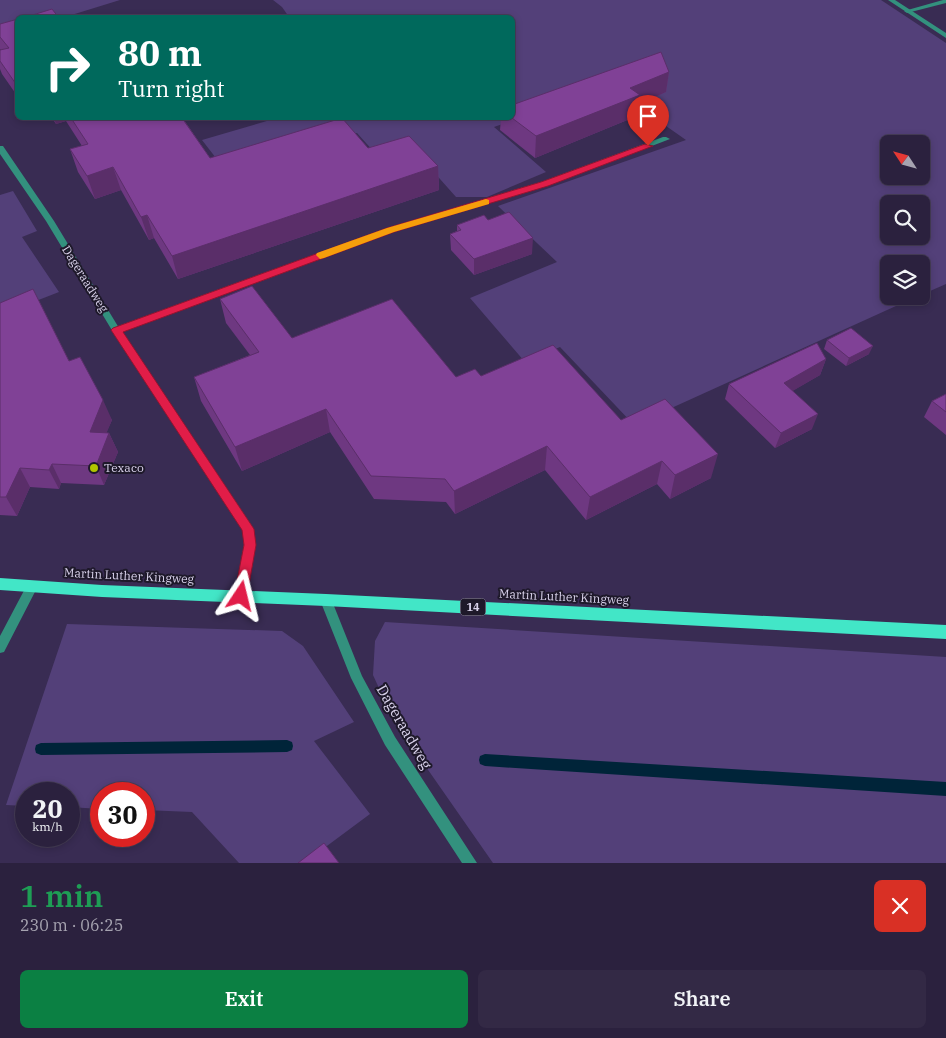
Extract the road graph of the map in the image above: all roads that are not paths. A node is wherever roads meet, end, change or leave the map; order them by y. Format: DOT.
graph roads {
  1 [pos="891,0"];
  2 [pos="946,1"];
  3 [pos="908,10"];
  4 [pos="946,36"];
  5 [pos="666,139"];
  6 [pos="0,148"];
  7 [pos="116,330"];
  8 [pos="0,584"];
  9 [pos="32,586"];
  10 [pos="241,596"];
  11 [pos="326,600"];
  12 [pos="946,632"];
  13 [pos="0,648"];
  14 [pos="470,863"];
  1 -- 3 [label="street"];
  2 -- 3 [label="street"];
  3 -- 4 [label="street"];
  5 -- 7 [label="street"];
  6 -- 7 [label="street, Dageraadweg"];
  7 -- 10 [label="street, Dageraadweg"];
  8 -- 9 [label="main road, Martin Luther Kingweg / 14"];
  9 -- 10 [label="main road, Martin Luther Kingweg / 14"];
  9 -- 13 [label="street"];
  10 -- 11 [label="main road, Martin Luther Kingweg / 14"];
  11 -- 12 [label="main road, Martin Luther Kingweg / 14"];
  11 -- 14 [label="street, Dageraadweg"];
}
